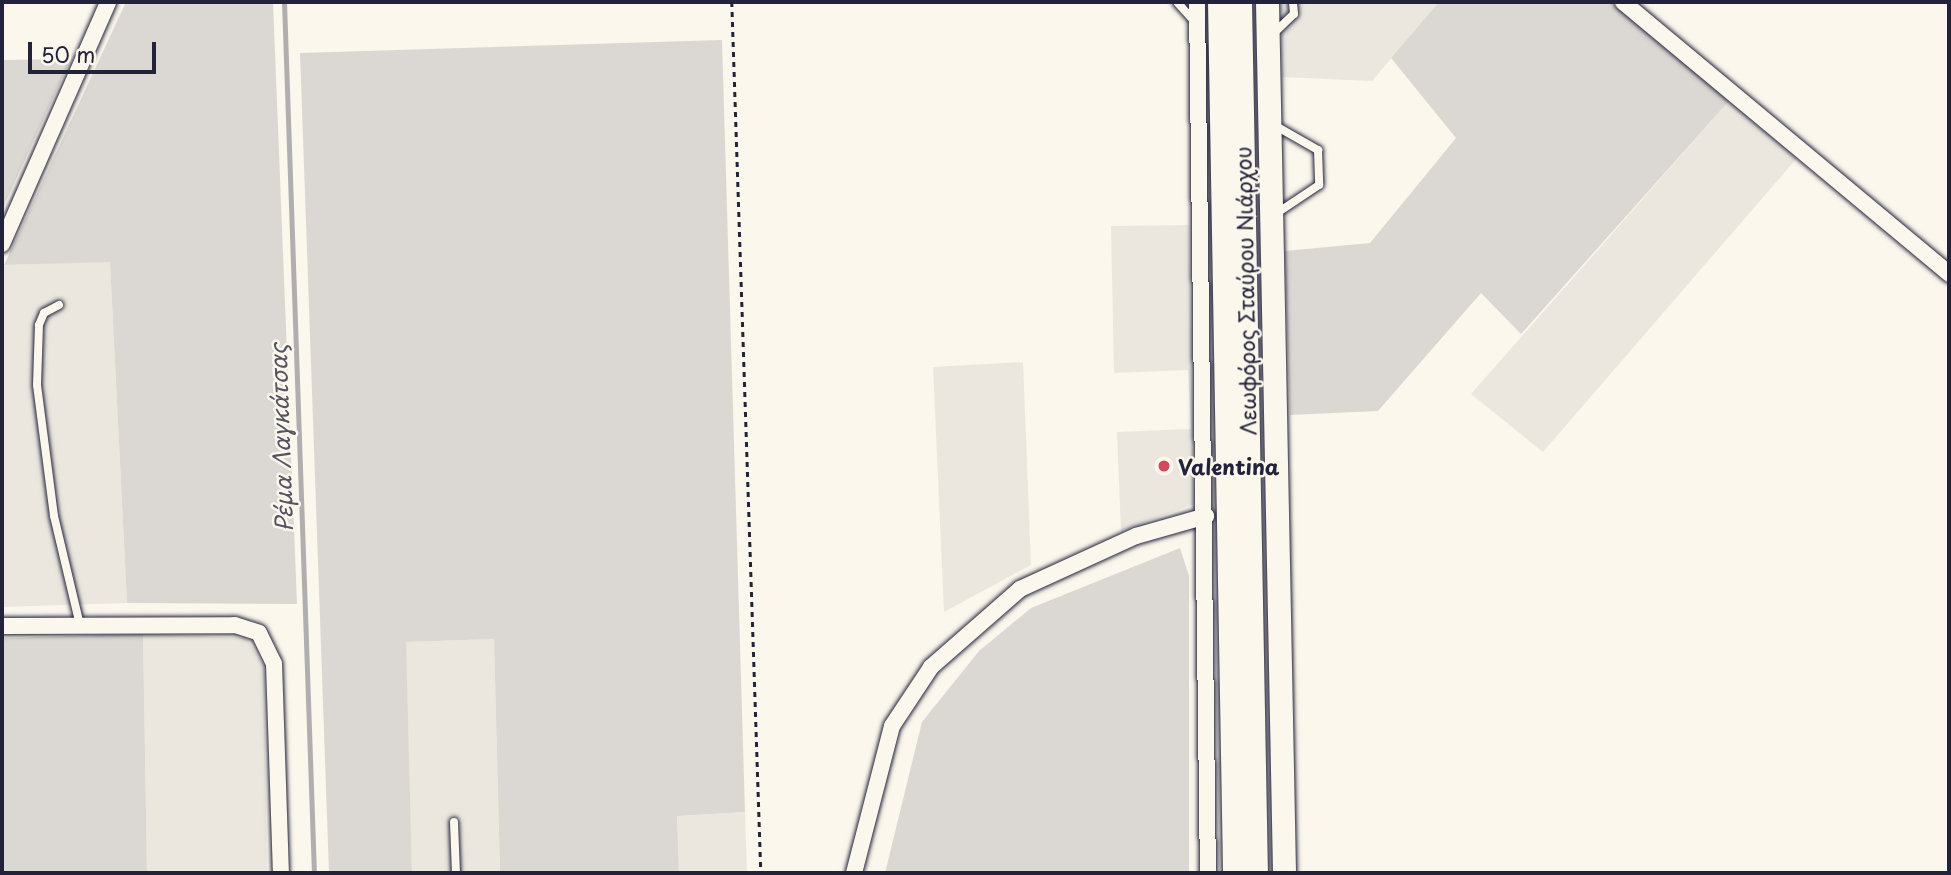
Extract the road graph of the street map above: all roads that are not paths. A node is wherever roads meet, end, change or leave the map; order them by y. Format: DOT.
graph roads {
  1 [pos="108,2"];
  2 [pos="1177,2"];
  3 [pos="1197,2"];
  4 [pos="1219,2"];
  5 [pos="1240,2"];
  6 [pos="1267,2"];
  7 [pos="1293,2"];
  8 [pos="1623,2"];
  9 [pos="1198,26"];
  10 [pos="1268,38"];
  11 [pos="1270,122"];
  12 [pos="1273,217"];
  13 [pos="2,244"];
  14 [pos="1949,274"];
  15 [pos="59,305"];
  16 [pos="1247,377"];
  17 [pos="1206,516"];
  18 [pos="80,625"];
  19 [pos="2,626"];
  20 [pos="454,822"];
  21 [pos="281,873"];
  22 [pos="456,873"];
  23 [pos="854,873"];
  24 [pos="1208,873"];
  25 [pos="1234,873"];
  26 [pos="1256,873"];
  27 [pos="1284,873"];
  1 -- 13 [label="street"];
  2 -- 9 [label="lane"];
  3 -- 9 [label="street"];
  4 -- 25 [label="main road, Λεωφόρος Σταύρου Νιάρχου"];
  5 -- 16 [label="main road, Λεωφόρος Σταύρου Νιάρχου"];
  6 -- 10 [label="main road"];
  7 -- 10 [label="lane"];
  8 -- 14 [label="street"];
  9 -- 17 [label="street"];
  10 -- 11 [label="main road"];
  11 -- 12 [label="main road"];
  11 -- 12 [label="lane"];
  12 -- 16 [label="main road"];
  12 -- 27 [label="main road"];
  15 -- 18 [label="lane"];
  16 -- 26 [label="main road, Λεωφόρος Σταύρου Νιάρχου"];
  17 -- 23 [label="street"];
  17 -- 24 [label="street"];
  18 -- 19 [label="street"];
  18 -- 21 [label="street"];
  20 -- 22 [label="lane"];
}
